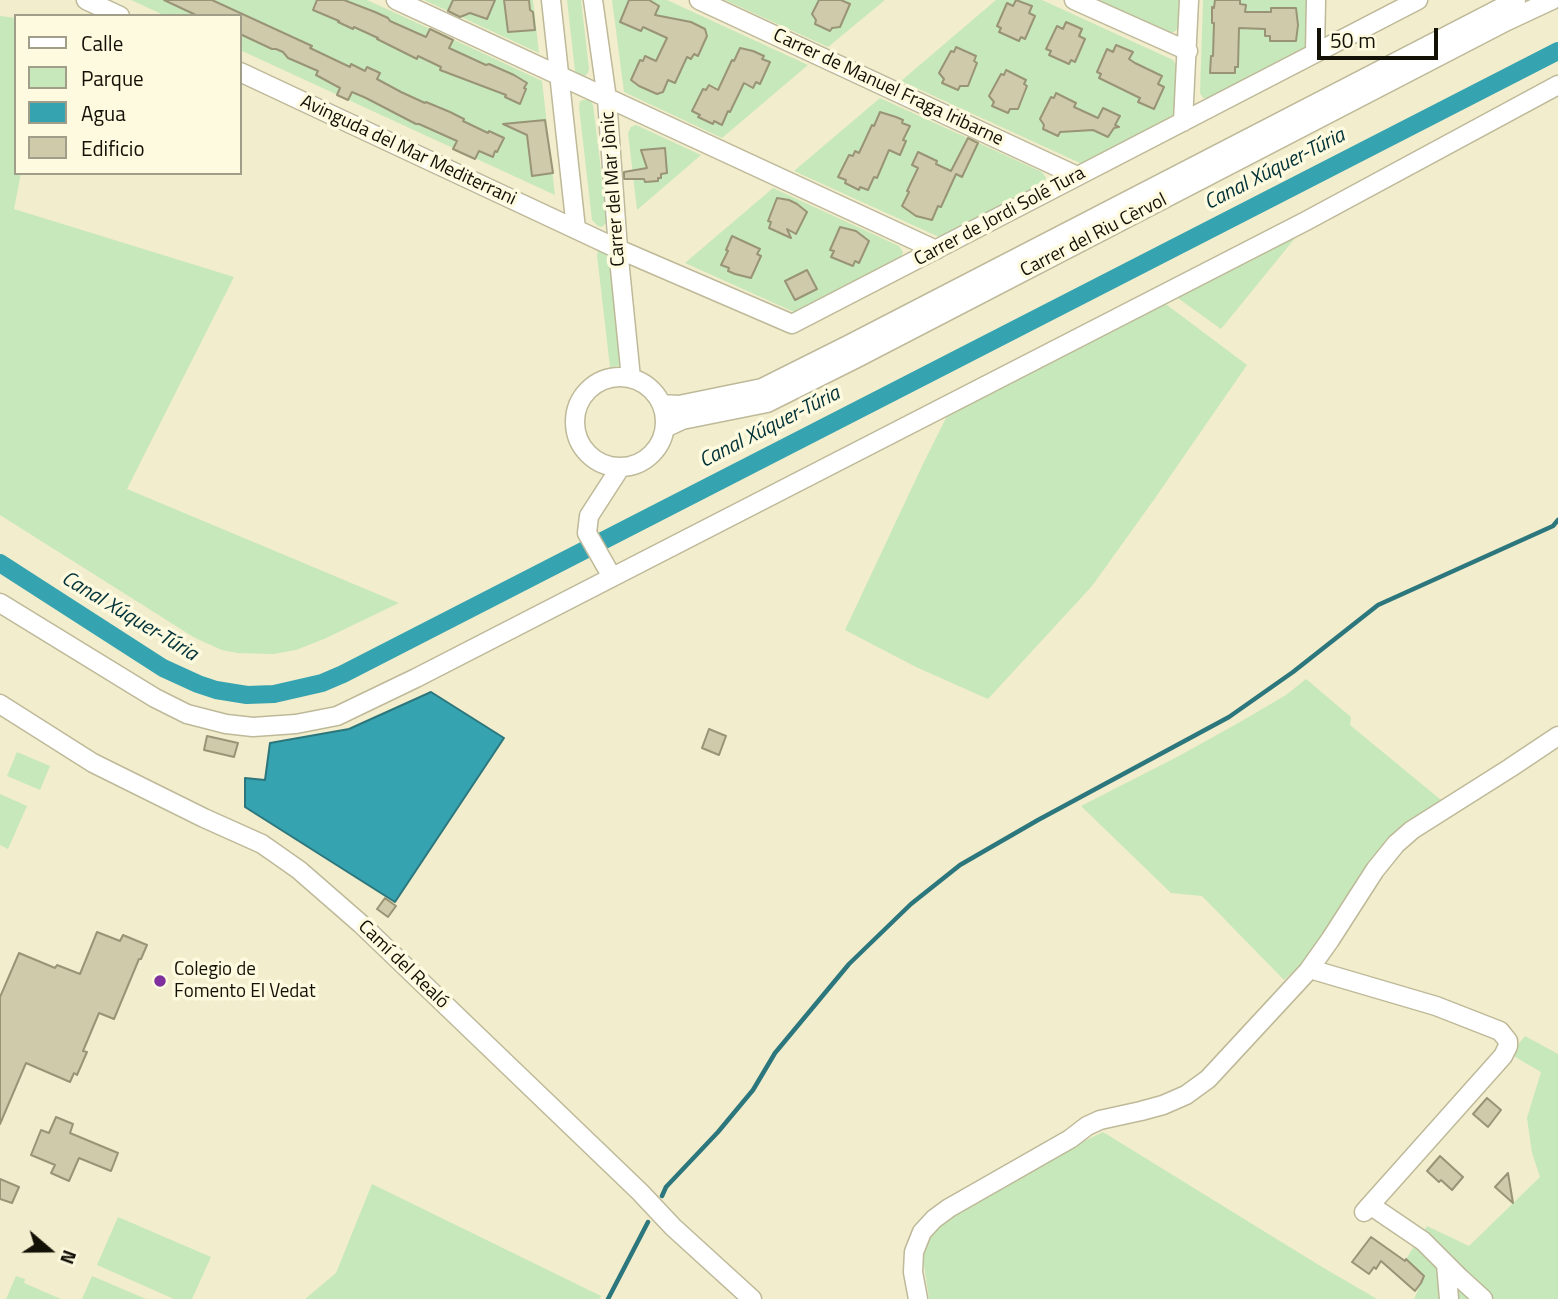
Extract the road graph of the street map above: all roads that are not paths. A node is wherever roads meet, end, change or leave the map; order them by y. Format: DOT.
graph roads {
  1 [pos="396,0"];
  2 [pos="551,0"];
  3 [pos="593,0"];
  4 [pos="699,0"];
  5 [pos="1073,0"];
  6 [pos="1189,0"];
  7 [pos="1316,0"];
  8 [pos="1418,0"];
  9 [pos="1516,0"];
  10 [pos="1552,0"];
  11 [pos="91,1"];
  12 [pos="116,14"];
  13 [pos="1188,51"];
  14 [pos="1315,53"];
  15 [pos="242,73"];
  16 [pos="560,76"];
  17 [pos="1558,85"];
  18 [pos="607,99"];
  19 [pos="1183,122"];
  20 [pos="1077,176"];
  21 [pos="576,229"];
  22 [pos="618,249"];
  23 [pos="936,250"];
  24 [pos="631,378"];
  25 [pos="662,404"];
  26 [pos="665,428"];
  27 [pos="620,468"];
  28 [pos="608,572"];
  29 [pos="0,603"];
  30 [pos="0,704"];
  31 [pos="1558,736"];
  32 [pos="1310,969"];
  33 [pos="1446,1264"];
  34 [pos="751,1299"];
  35 [pos="918,1299"];
  36 [pos="1449,1299"];
  37 [pos="1483,1299"];
  1 -- 16 [label="street"];
  2 -- 16 [label="street"];
  3 -- 18 [label="street, Carrer del Mar Jònic"];
  4 -- 20 [label="street, Carrer de Manuel Fraga Iribarne"];
  5 -- 13 [label="street"];
  6 -- 13 [label="street"];
  7 -- 14 [label="street"];
  8 -- 14 [label="street, Carrer de Jordi Solé Tura"];
  9 -- 25 [label="street, Carrer del Riu Cèrvol"];
  10 -- 26 [label="street, Carrer del Riu Cèrvol"];
  11 -- 12 [label="street"];
  13 -- 19 [label="street"];
  14 -- 19 [label="street, Carrer de Jordi Solé Tura"];
  15 -- 21 [label="street, Avinguda del Mar Mediterrani"];
  16 -- 18 [label="street"];
  16 -- 21 [label="street"];
  17 -- 28 [label="street"];
  18 -- 22 [label="street, Carrer del Mar Jònic"];
  18 -- 23 [label="street"];
  19 -- 20 [label="street, Carrer de Jordi Solé Tura"];
  20 -- 23 [label="street, Carrer de Jordi Solé Tura"];
  21 -- 22 [label="street, Carrer de Jordi Solé Tura"];
  22 -- 23 [label="street, Carrer de Jordi Solé Tura"];
  22 -- 24 [label="street, Carrer del Mar Jònic"];
  24 -- 25 [label="street"];
  24 -- 27 [label="street"];
  25 -- 26 [label="street"];
  26 -- 27 [label="street"];
  27 -- 28 [label="street"];
  28 -- 29 [label="street"];
  30 -- 34 [label="street, Camí del Realó"];
  31 -- 32 [label="street"];
  32 -- 33 [label="street"];
  32 -- 35 [label="street"];
  33 -- 36 [label="street"];
  33 -- 37 [label="street"];
}
